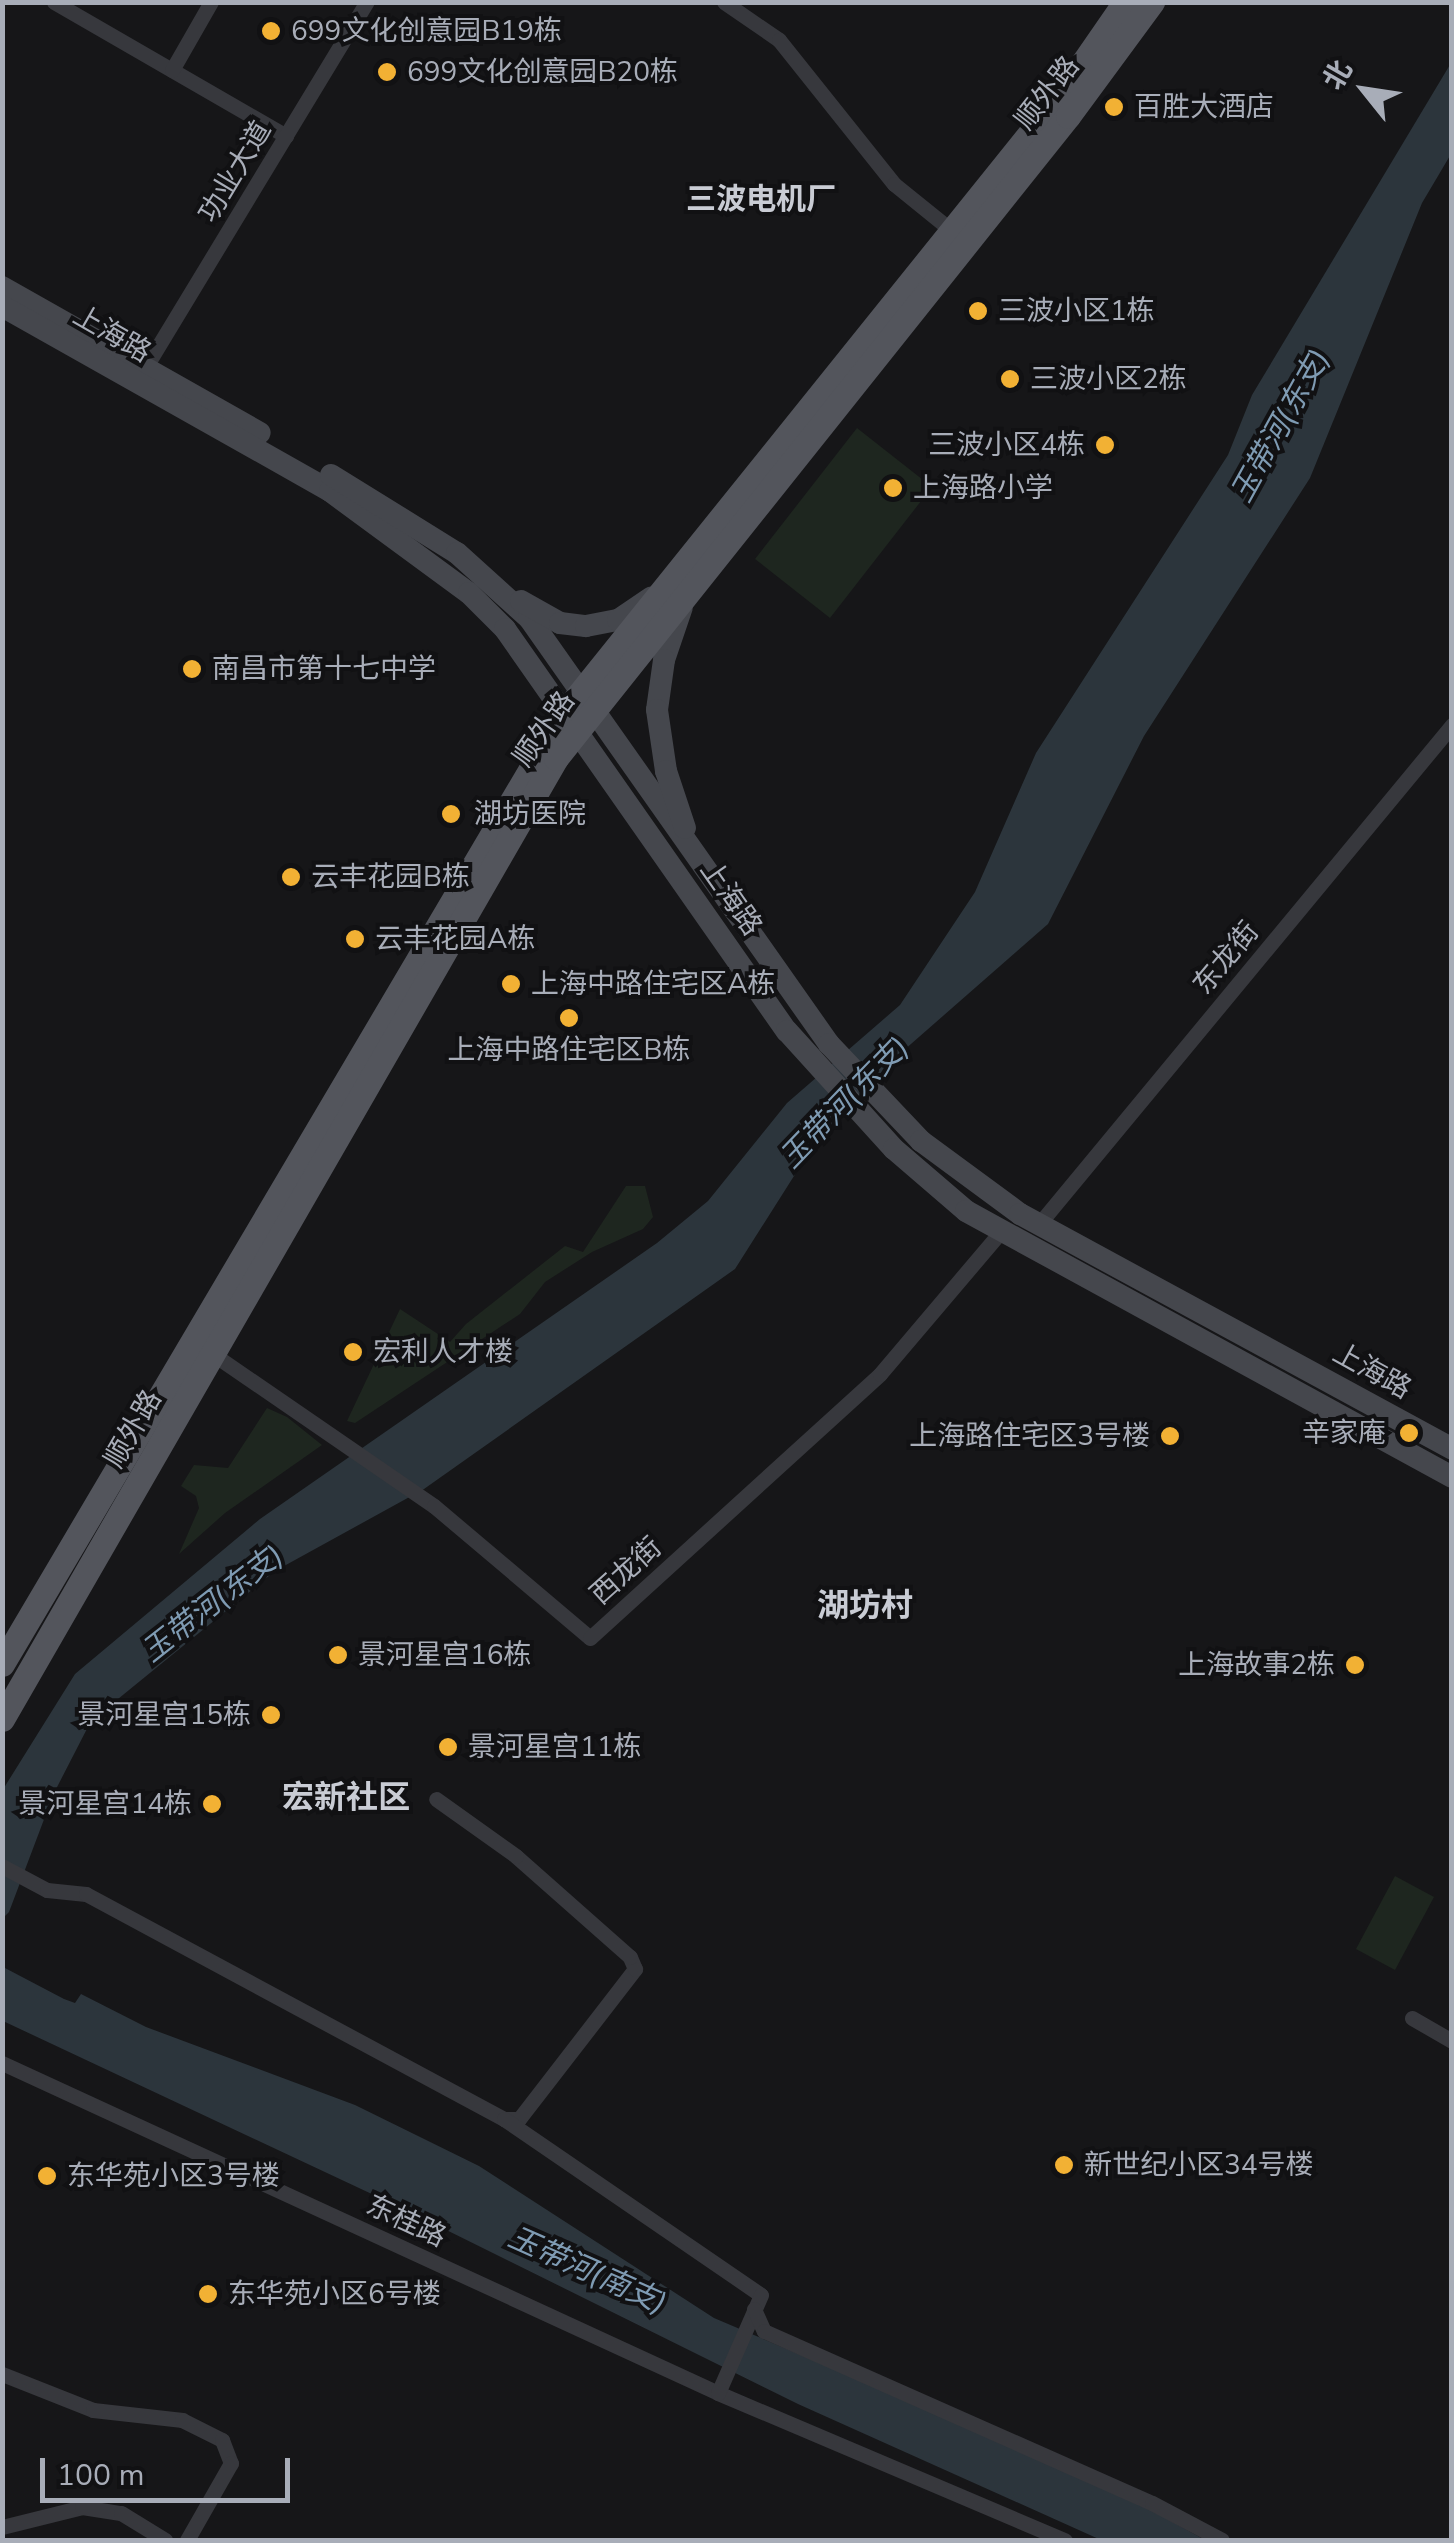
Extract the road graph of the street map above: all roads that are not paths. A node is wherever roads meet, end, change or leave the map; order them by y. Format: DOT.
graph roads {
  1 [pos="54,2"];
  2 [pos="210,2"];
  3 [pos="367,2"];
  4 [pos="724,2"];
  5 [pos="1125,2"];
  6 [pos="1152,2"];
  7 [pos="172,70"];
  8 [pos="286,136"];
  9 [pos="952,231"];
  10 [pos="2,286"];
  11 [pos="2,306"];
  12 [pos="145,368"];
  13 [pos="694,583"];
  14 [pos="500,587"];
  15 [pos="658,594"];
  16 [pos="587,701"];
  17 [pos="570,722"];
  18 [pos="1452,725"];
  19 [pos="692,850"];
  20 [pos="1039,1224"];
  21 [pos="1002,1230"];
  22 [pos="202,1347"];
  23 [pos="1452,1448"];
  24 [pos="1452,1477"];
  25 [pos="2,1664"];
  26 [pos="2,1718"];
  27 [pos="436,1798"];
  28 [pos="2,1866"];
  29 [pos="1412,2018"];
  30 [pos="1452,2041"];
  31 [pos="2,2063"];
  32 [pos="504,2119"];
  33 [pos="754,2309"];
  34 [pos="2,2374"];
  35 [pos="720,2387"];
  36 [pos="2,2526"];
  37 [pos="165,2540"];
  38 [pos="187,2540"];
  39 [pos="1066,2540"];
  40 [pos="1222,2540"];
  1 -- 7 [label="street"];
  2 -- 7 [label="street"];
  3 -- 8 [label="street, 功业大道"];
  4 -- 9 [label="street"];
  5 -- 9 [label="main road, 顺外路"];
  6 -- 13 [label="main road, 顺外路"];
  7 -- 8 [label="street"];
  8 -- 12 [label="street, 功业大道"];
  9 -- 15 [label="main road, 顺外路"];
  10 -- 12 [label="main road, 上海路"];
  11 -- 17 [label="main road, 上海路"];
  12 -- 14 [label="main road, 上海路"];
  13 -- 16 [label="main road, 顺外路"];
  13 -- 19 [label="main road"];
  14 -- 15 [label="main road"];
  14 -- 16 [label="main road, 上海路"];
  15 -- 16 [label="main road, 顺外路"];
  16 -- 17 [label="main road, 顺外路"];
  16 -- 19 [label="main road, 上海路"];
  17 -- 21 [label="main road, 上海路"];
  17 -- 22 [label="main road, 顺外路"];
  18 -- 20 [label="street, 东龙街"];
  19 -- 20 [label="main road, 上海路"];
  20 -- 23 [label="main road, 上海路"];
  21 -- 22 [label="street, 西龙街"];
  21 -- 24 [label="main road, 上海路"];
  22 -- 25 [label="main road, 顺外路"];
  22 -- 26 [label="main road, 顺外路"];
  27 -- 32 [label="street"];
  28 -- 32 [label="street"];
  29 -- 30 [label="street"];
  31 -- 35 [label="street, 东桂路"];
  32 -- 33 [label="street"];
  33 -- 35 [label="street"];
  33 -- 40 [label="street"];
  34 -- 38 [label="street"];
  35 -- 39 [label="street, 东桂路"];
  36 -- 37 [label="street"];
}
